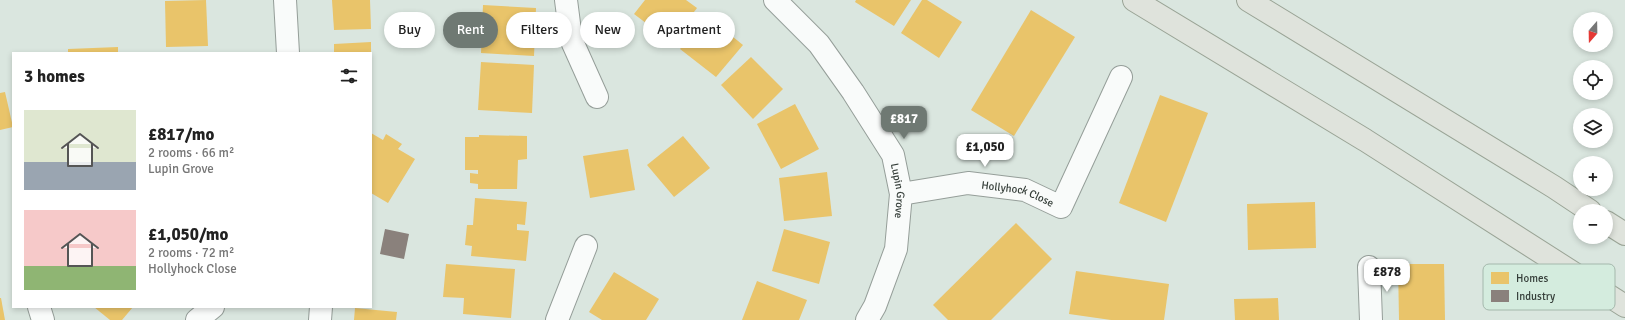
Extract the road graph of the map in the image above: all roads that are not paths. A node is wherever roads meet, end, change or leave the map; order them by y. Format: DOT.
graph roads {
  1 [pos="285,0"];
  2 [pos="566,0"];
  3 [pos="775,0"];
  4 [pos="1134,0"];
  5 [pos="1248,0"];
  6 [pos="288,52"];
  7 [pos="1121,77"];
  8 [pos="597,97"];
  9 [pos="901,194"];
  10 [pos="1580,204"];
  11 [pos="1613,226"];
  12 [pos="1625,234"];
  13 [pos="586,246"];
  14 [pos="1559,264"];
  15 [pos="1369,267"];
  16 [pos="1615,300"];
  17 [pos="1625,306"];
  18 [pos="39,308"];
  19 [pos="212,308"];
  20 [pos="321,308"];
  21 [pos="43,320"];
  22 [pos="197,320"];
  23 [pos="320,320"];
  24 [pos="557,320"];
  25 [pos="867,320"];
  26 [pos="1371,320"];
  1 -- 6 [label="street"];
  2 -- 8 [label="street"];
  3 -- 9 [label="street, Lupin Grove"];
  4 -- 14 [label="main road"];
  5 -- 10 [label="main road"];
  7 -- 9 [label="street, Hollyhock Close"];
  9 -- 25 [label="street, Lupin Grove"];
  11 -- 12 [label="main road"];
  13 -- 24 [label="street"];
  15 -- 26 [label="street"];
  16 -- 17 [label="main road"];
  18 -- 21 [label="street"];
  19 -- 22 [label="street"];
  20 -- 23 [label="street"];
}
